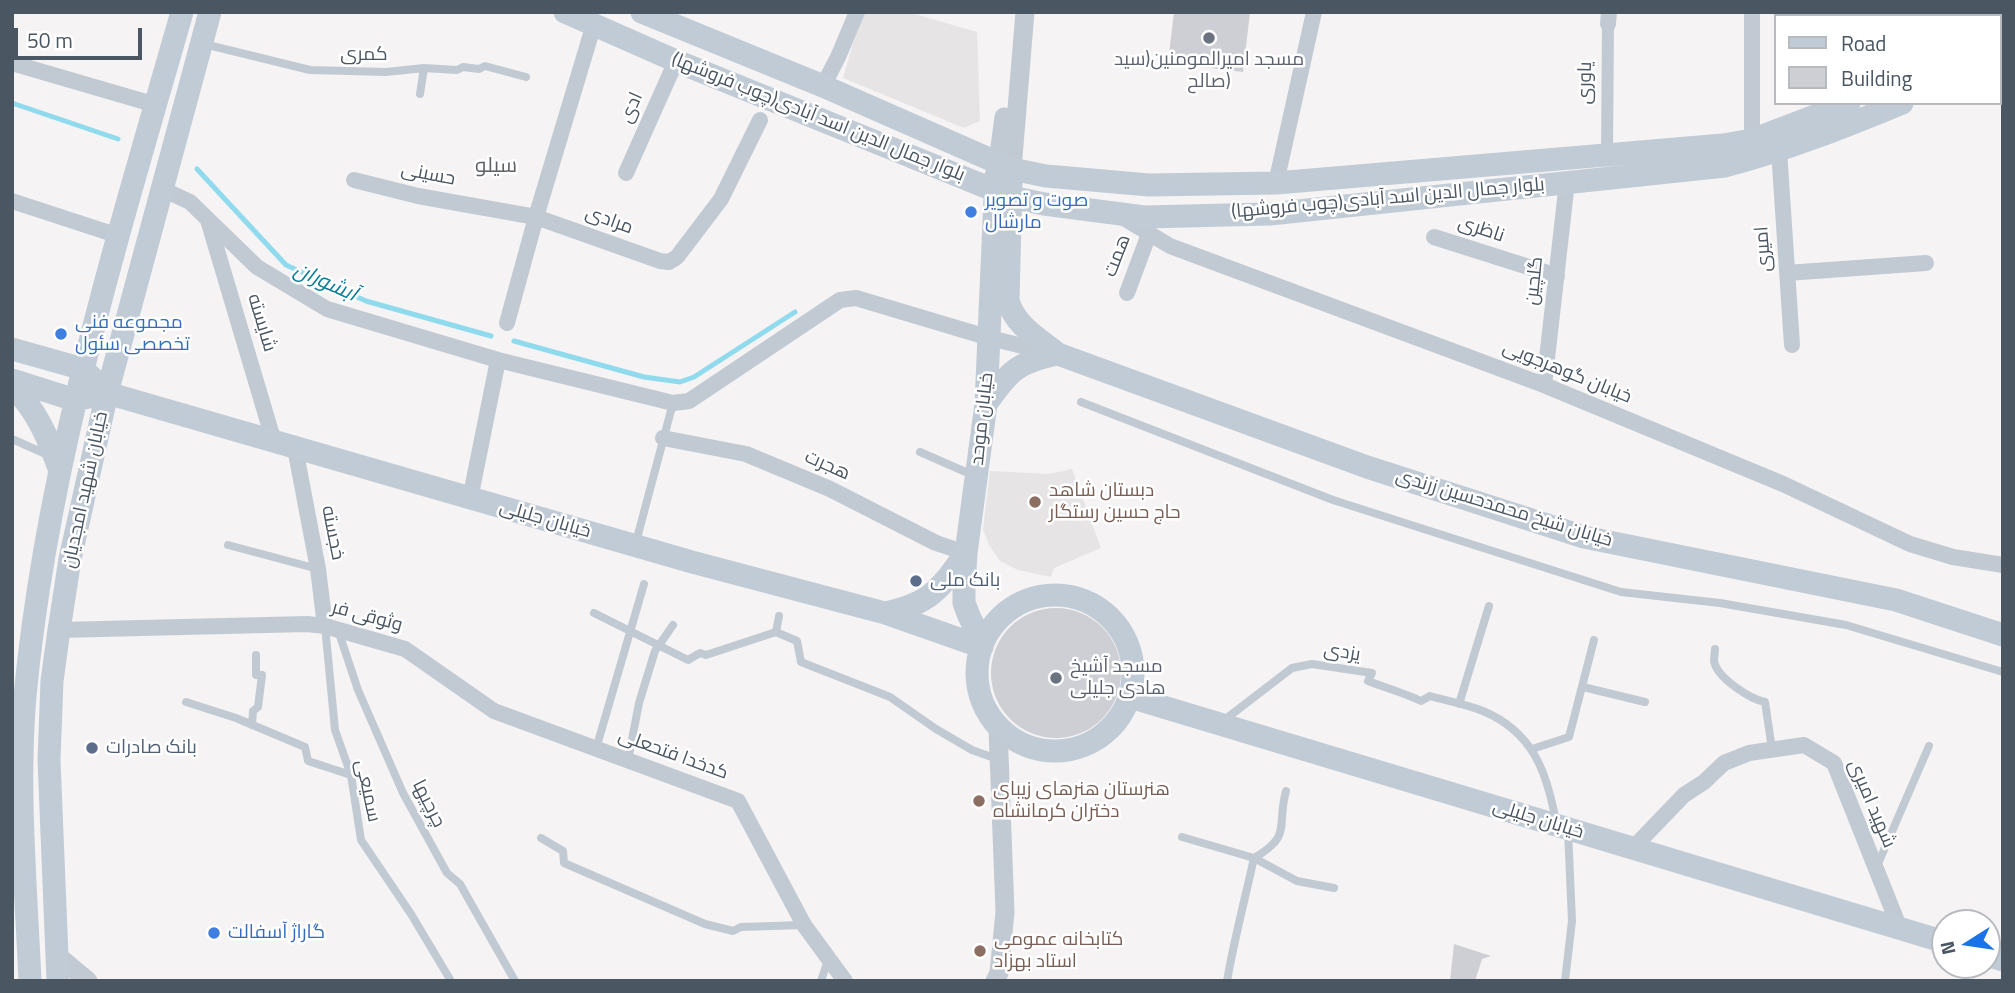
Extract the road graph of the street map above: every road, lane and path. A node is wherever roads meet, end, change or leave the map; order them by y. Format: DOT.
graph roads {
  1 [pos="182,12"];
  2 [pos="210,12"];
  3 [pos="565,12"];
  4 [pos="642,12"];
  5 [pos="857,12"];
  6 [pos="1019,12"];
  7 [pos="1025,12"];
  8 [pos="1314,12"];
  9 [pos="1752,12"];
  10 [pos="1608,18"];
  11 [pos="594,24"];
  12 [pos="202,43"];
  13 [pos="677,61"];
  14 [pos="12,62"];
  15 [pos="424,68"];
  16 [pos="526,77"];
  17 [pos="823,86"];
  18 [pos="420,94"];
  19 [pos="156,105"];
  20 [pos="1844,105"];
  21 [pos="1897,105"];
  22 [pos="760,120"];
  23 [pos="1752,140"];
  24 [pos="1779,150"];
  25 [pos="1607,155"];
  26 [pos="1005,166"];
  27 [pos="626,173"];
  28 [pos="354,180"];
  29 [pos="1567,182"];
  30 [pos="1276,183"];
  31 [pos="162,189"];
  32 [pos="1002,193"];
  33 [pos="12,201"];
  34 [pos="1117,214"];
  35 [pos="207,217"];
  36 [pos="536,217"];
  37 [pos="1149,233"];
  38 [pos="119,236"];
  39 [pos="1434,237"];
  40 [pos="1926,263"];
  41 [pos="1787,273"];
  42 [pos="1557,276"];
  43 [pos="1127,293"];
  44 [pos="507,323"];
  45 [pos="990,338"];
  46 [pos="1792,345"];
  47 [pos="12,349"];
  48 [pos="1058,354"];
  49 [pos="498,360"];
  50 [pos="83,369"];
  51 [pos="12,380"];
  52 [pos="1544,385"];
  53 [pos="12,386"];
  54 [pos="107,393"];
  55 [pos="75,400"];
  56 [pos="1081,402"];
  57 [pos="673,403"];
  58 [pos="986,404"];
  59 [pos="663,438"];
  60 [pos="12,439"];
  61 [pos="285,445"];
  62 [pos="920,452"];
  63 [pos="58,465"];
  64 [pos="977,477"];
  65 [pos="470,499"];
  66 [pos="228,545"];
  67 [pos="635,545"];
  68 [pos="966,553"];
  69 [pos="2003,565"];
  70 [pos="318,569"];
  71 [pos="643,584"];
  72 [pos="1489,606"];
  73 [pos="594,613"];
  74 [pos="884,613"];
  75 [pos="779,616"];
  76 [pos="673,625"];
  77 [pos="332,628"];
  78 [pos="59,630"];
  79 [pos="631,630"];
  80 [pos="776,632"];
  81 [pos="2003,635"];
  82 [pos="1594,640"];
  83 [pos="660,645"];
  84 [pos="982,645"];
  85 [pos="1715,649"];
  86 [pos="256,655"];
  87 [pos="2003,672"];
  88 [pos="256,674"];
  89 [pos="246,675"];
  90 [pos="1583,687"];
  91 [pos="1130,696"];
  92 [pos="186,702"];
  93 [pos="1645,702"];
  94 [pos="1459,704"];
  95 [pos="1219,723"];
  96 [pos="252,725"];
  97 [pos="999,728"];
  98 [pos="1929,746"];
  99 [pos="596,749"];
  100 [pos="1532,749"];
  101 [pos="1772,749"];
  102 [pos="628,760"];
  103 [pos="1000,760"];
  104 [pos="351,775"];
  105 [pos="1286,791"];
  106 [pos="1562,827"];
  107 [pos="541,838"];
  108 [pos="1182,838"];
  109 [pos="1633,848"];
  110 [pos="1254,858"];
  111 [pos="1876,868"];
  112 [pos="19,876"];
  113 [pos="1334,888"];
  114 [pos="804,925"];
  115 [pos="1900,929"];
  116 [pos="1931,938"];
  117 [pos="57,955"];
  118 [pos="829,958"];
  119 [pos="999,978"];
  120 [pos="30,981"];
  121 [pos="58,981"];
  122 [pos="88,981"];
  123 [pos="450,981"];
  124 [pos="515,981"];
  125 [pos="821,981"];
  126 [pos="845,981"];
  127 [pos="1227,981"];
  128 [pos="1565,981"];
  1 -- 19 [label="main road, خیابان شهید امجدیان"];
  2 -- 12 [label="main road, خیابان شهید امجدیان"];
  3 -- 11 [label="main road, بلوار جمال الدین اسد آبادی(چوب فروشها)"];
  4 -- 17 [label="main road, بلوار جمال الدین اسد آبادی(چوب فروشها)"];
  5 -- 17 [label="street"];
  6 -- 26 [label="street"];
  7 -- 26 [label="street"];
  8 -- 30 [label="street"];
  9 -- 23 [label="street"];
  10 -- 25 [label="street, یاوری"];
  11 -- 13 [label="main road, بلوار جمال الدین اسد آبادی(چوب فروشها)"];
  11 -- 36 [label="street"];
  12 -- 15 [label="lane, کمری"];
  12 -- 31 [label="main road, خیابان شهید امجدیان"];
  13 -- 27 [label="street, ادی"];
  13 -- 32 [label="main road, بلوار جمال الدین اسد آبادی(چوب فروشها)"];
  14 -- 19 [label="street"];
  15 -- 16 [label="lane, کمری"];
  15 -- 18 [label="lane"];
  17 -- 26 [label="main road, بلوار جمال الدین اسد آبادی(چوب فروشها)"];
  19 -- 38 [label="main road, خیابان شهید امجدیان"];
  20 -- 23 [label="main road, بلوار جمال الدین اسد آبادی(چوب فروشها)"];
  21 -- 24 [label="main road, بلوار جمال الدین اسد آبادی(چوب فروشها)"];
  22 -- 36 [label="street, مرادی"];
  23 -- 25 [label="main road, بلوار جمال الدین اسد آبادی(چوب فروشها)"];
  24 -- 29 [label="main road, بلوار جمال الدین اسد آبادی(چوب فروشها)"];
  24 -- 41 [label="street, امیری"];
  25 -- 30 [label="main road, بلوار جمال الدین اسد آبادی(چوب فروشها)"];
  26 -- 30 [label="main road, بلوار جمال الدین اسد آبادی(چوب فروشها)"];
  26 -- 32 [label="main road"];
  28 -- 36 [label="street, حسینی"];
  29 -- 34 [label="main road, بلوار جمال الدین اسد آبادی(چوب فروشها)"];
  29 -- 42 [label="street, گلچین"];
  31 -- 35 [label="street"];
  31 -- 54 [label="main road, خیابان شهید امجدیان"];
  32 -- 34 [label="main road, بلوار جمال الدین اسد آبادی(چوب فروشها)"];
  32 -- 45 [label="main road, خیابان موحد"];
  32 -- 48 [label="main road, خیابان شیخ محمدحسین زرندی"];
  33 -- 38 [label="street"];
  34 -- 37 [label="street, خیابان گوهرجویی"];
  35 -- 49 [label="street"];
  35 -- 61 [label="street, شایسته"];
  36 -- 44 [label="street"];
  37 -- 43 [label="street, همت"];
  37 -- 52 [label="street, خیابان گوهرجویی"];
  38 -- 50 [label="main road, خیابان شهید امجدیان"];
  39 -- 42 [label="street, ناظری"];
  40 -- 41 [label="street"];
  41 -- 46 [label="street, امیری"];
  42 -- 52 [label="street, گلچین"];
  45 -- 48 [label="street"];
  45 -- 57 [label="street"];
  45 -- 58 [label="main road, خیابان موحد"];
  47 -- 50 [label="main road"];
  48 -- 58 [label="main road"];
  48 -- 81 [label="main road, خیابان شیخ محمدحسین زرندی"];
  49 -- 57 [label="street"];
  49 -- 65 [label="street"];
  50 -- 54 [label="main road"];
  50 -- 55 [label="main road, خیابان شهید امجدیان"];
  51 -- 55 [label="main road"];
  52 -- 69 [label="street, خیابان گوهرجویی"];
  53 -- 63 [label="main road"];
  54 -- 55 [label="main road"];
  54 -- 61 [label="main road, خیابان جلیلی"];
  54 -- 78 [label="main road, خیابان شهید امجدیان"];
  55 -- 63 [label="main road, خیابان شهید امجدیان"];
  56 -- 87 [label="lane"];
  57 -- 59 [label="lane"];
  58 -- 64 [label="main road, خیابان موحد"];
  59 -- 67 [label="lane"];
  59 -- 68 [label="street, هجرت"];
  60 -- 63 [label="lane"];
  61 -- 65 [label="main road, خیابان جلیلی"];
  61 -- 70 [label="street, خجسته"];
  62 -- 64 [label="lane"];
  63 -- 112 [label="main road, خیابان شهید امجدیان"];
  64 -- 68 [label="main road, خیابان موحد"];
  65 -- 67 [label="main road, خیابان جلیلی"];
  66 -- 70 [label="lane"];
  67 -- 74 [label="main road, خیابان جلیلی"];
  68 -- 74 [label="main road"];
  68 -- 84 [label="main road, خیابان موحد"];
  70 -- 77 [label="street, خجسته"];
  71 -- 79 [label="lane, کدخدا فتحعلی"];
  72 -- 94 [label="lane"];
  73 -- 79 [label="lane"];
  74 -- 84 [label="main road, خیابان جلیلی"];
  75 -- 80 [label="lane"];
  76 -- 83 [label="lane"];
  77 -- 78 [label="street, وثوقی فر"];
  77 -- 99 [label="street, وثوقی فر"];
  77 -- 104 [label="lane, سمیعی"];
  77 -- 124 [label="lane, چرچیها"];
  78 -- 117 [label="main road, خیابان شهید امجدیان"];
  79 -- 83 [label="lane"];
  79 -- 99 [label="lane, کدخدا فتحعلی"];
  80 -- 83 [label="lane"];
  80 -- 103 [label="lane"];
  82 -- 90 [label="lane"];
  83 -- 102 [label="lane"];
  84 -- 91 [label="main road"];
  84 -- 97 [label="main road"];
  85 -- 101 [label="lane"];
  86 -- 88 [label="lane"];
  88 -- 89 [label="lane"];
  88 -- 96 [label="lane"];
  90 -- 93 [label="lane"];
  90 -- 100 [label="lane"];
  91 -- 95 [label="main road, خیابان جلیلی"];
  91 -- 97 [label="main road"];
  92 -- 96 [label="lane"];
  94 -- 95 [label="lane, یزدی"];
  94 -- 100 [label="lane"];
  95 -- 106 [label="main road, خیابان جلیلی"];
  96 -- 104 [label="lane"];
  97 -- 103 [label="street"];
  98 -- 111 [label="lane"];
  99 -- 102 [label="street, کدخدا فتحعلی"];
  100 -- 106 [label="lane"];
  101 -- 109 [label="street, شهید امیری"];
  101 -- 111 [label="street, شهید امیری"];
  102 -- 114 [label="street, کدخدا فتحعلی"];
  103 -- 119 [label="street"];
  104 -- 123 [label="lane, سمیعی"];
  105 -- 110 [label="lane"];
  106 -- 109 [label="main road, خیابان جلیلی"];
  106 -- 128 [label="lane"];
  107 -- 114 [label="lane"];
  108 -- 110 [label="lane"];
  109 -- 115 [label="main road, خیابان جلیلی"];
  110 -- 113 [label="lane"];
  110 -- 127 [label="lane"];
  111 -- 115 [label="street, شهید امیری"];
  112 -- 120 [label="main road, خیابان شهید امجدیان"];
  114 -- 118 [label="street, کدخدا فتحعلی"];
  115 -- 116 [label="main road, خیابان جلیلی"];
  117 -- 121 [label="main road, خیابان شهید امجدیان"];
  117 -- 122 [label="street"];
  118 -- 125 [label="lane"];
  118 -- 126 [label="street, کدخدا فتحعلی"];
}
